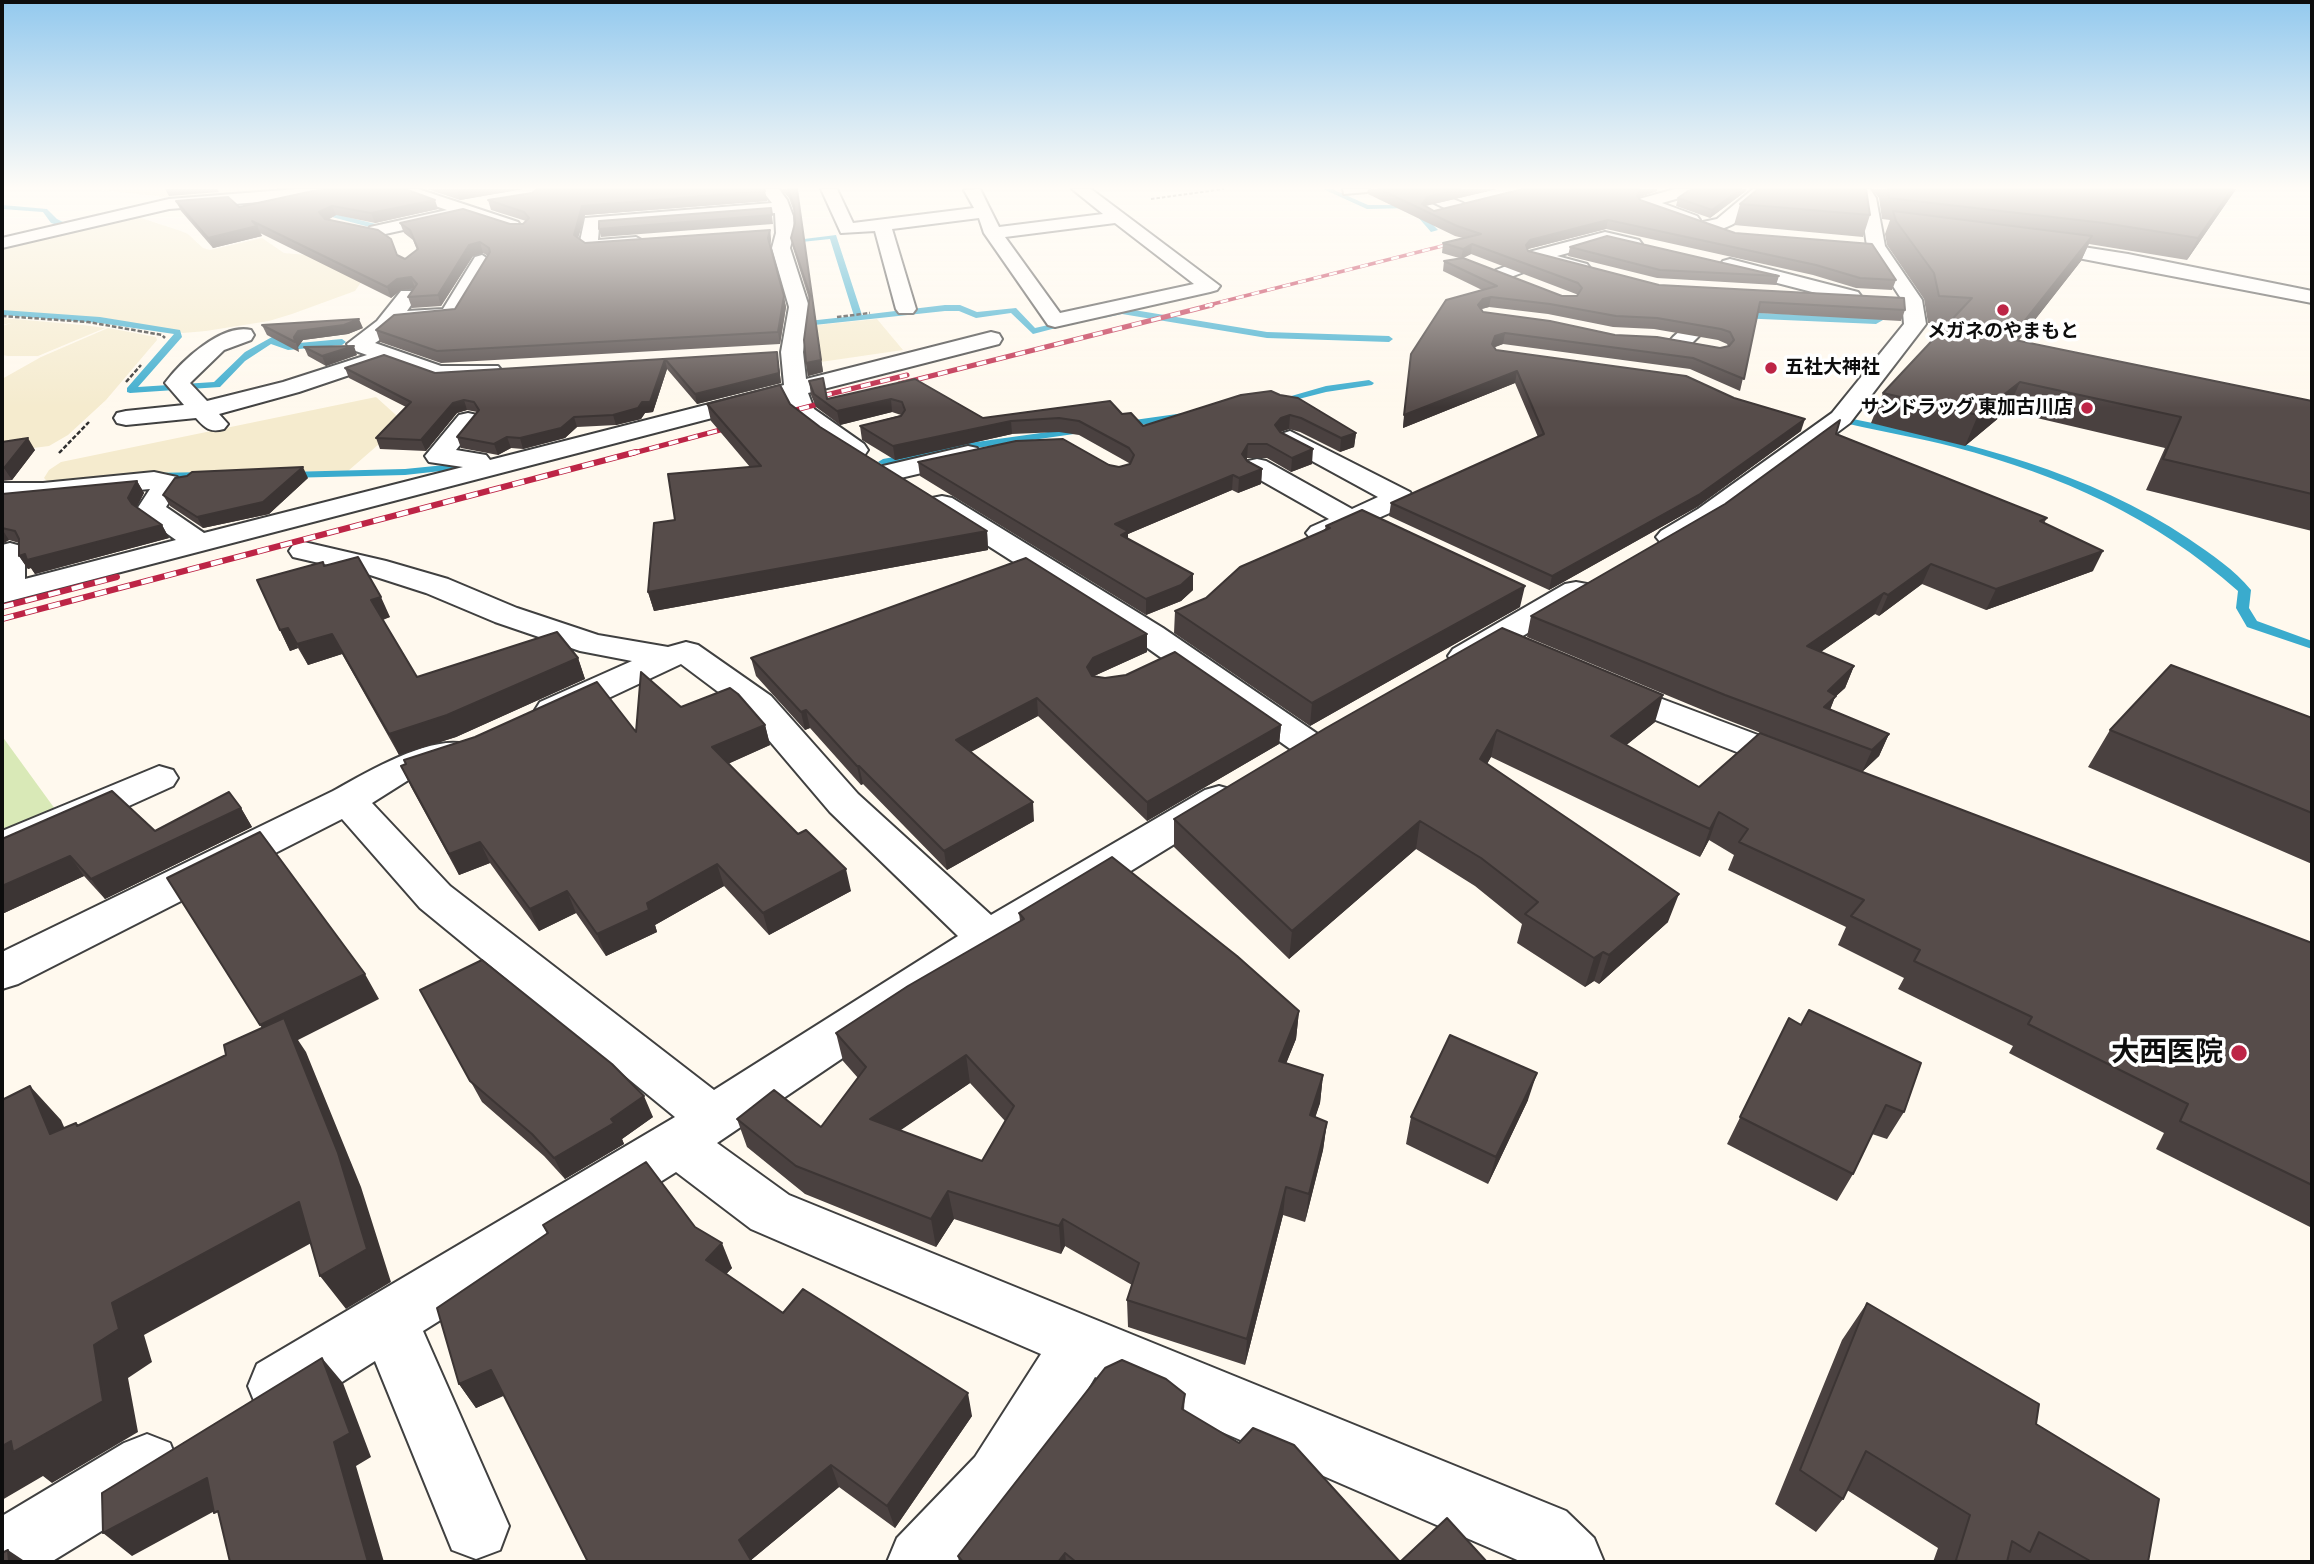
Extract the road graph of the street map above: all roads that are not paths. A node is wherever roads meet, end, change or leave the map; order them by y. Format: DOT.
graph roads {
  1 [pos="786,262"];
  2 [pos="893,262"];
  3 [pos="1013,262"];
  4 [pos="1177,262"];
  5 [pos="1559,262"];
  6 [pos="1712,262"];
  7 [pos="1879,262"];
  8 [pos="2138,262"];
  9 [pos="1481,266"];
  10 [pos="1598,272"];
  11 [pos="1515,275"];
  12 [pos="448,278"];
  13 [pos="1768,292"];
  14 [pos="1851,296"];
  15 [pos="2312,297"];
  16 [pos="1892,298"];
  17 [pos="399,307"];
  18 [pos="906,309"];
  19 [pos="368,312"];
  20 [pos="243,335"];
  21 [pos="991,339"];
  22 [pos="1654,339"];
  23 [pos="1692,341"];
  24 [pos="358,344"];
  25 [pos="335,346"];
  26 [pos="387,355"];
  27 [pos="517,369"];
  28 [pos="796,388"];
  29 [pos="125,418"];
  30 [pos="209,418"];
  31 [pos="468,420"];
  32 [pos="869,428"];
  33 [pos="834,438"];
  34 [pos="1290,439"];
  35 [pos="993,449"];
  36 [pos="1257,467"];
  37 [pos="485,470"];
  38 [pos="892,472"];
  39 [pos="10,496"];
  40 [pos="264,505"];
  41 [pos="351,505"];
  42 [pos="1355,518"];
  43 [pos="1395,533"];
  44 [pos="201,544"];
  45 [pos="1291,546"];
  46 [pos="1652,548"];
  47 [pos="304,551"];
  48 [pos="10,552"];
  49 [pos="1595,580"];
  50 [pos="1514,590"];
  51 [pos="6,593"];
  52 [pos="1550,606"];
  53 [pos="1178,653"];
  54 [pos="669,657"];
  55 [pos="1142,669"];
  56 [pos="1581,677"];
  57 [pos="1426,678"];
  58 [pos="520,724"];
  59 [pos="482,741"];
  60 [pos="159,778"];
  61 [pos="1836,778"];
  62 [pos="347,800"];
  63 [pos="2,847"];
  64 [pos="988,938"];
  65 [pos="2,972"];
  66 [pos="695,1131"];
  67 [pos="388,1320"];
  68 [pos="1082,1342"];
  69 [pos="236,1412"];
  70 [pos="189,1440"];
  71 [pos="476,1527"];
  72 [pos="2,1554"];
  73 [pos="921,1562"];
  74 [pos="1570,1562"];
  1 -- 28 [label="street"];
  2 -- 18 [label="street"];
  3 -- 4 [label="street"];
  5 -- 10 [label="street"];
  6 -- 14 [label="street"];
  7 -- 16 [label="street"];
  8 -- 15 [label="street"];
  9 -- 11 [label="street"];
  12 -- 17 [label="street"];
  13 -- 14 [label="street"];
  14 -- 16 [label="street"];
  16 -- 46 [label="street"];
  17 -- 19 [label="street"];
  17 -- 24 [label="street"];
  20 -- 30 [label="street"];
  21 -- 28 [label="street"];
  22 -- 23 [label="street"];
  24 -- 25 [label="street"];
  24 -- 26 [label="street"];
  26 -- 27 [label="street"];
  26 -- 30 [label="street"];
  28 -- 33 [label="street"];
  28 -- 37 [label="street"];
  29 -- 30 [label="street"];
  31 -- 37 [label="street"];
  32 -- 33 [label="street"];
  33 -- 38 [label="street"];
  34 -- 42 [label="street"];
  35 -- 38 [label="street"];
  36 -- 42 [label="street"];
  37 -- 41 [label="street"];
  38 -- 53 [label="street"];
  39 -- 44 [label="street"];
  40 -- 41 [label="street"];
  41 -- 44 [label="street"];
  42 -- 43 [label="street"];
  42 -- 45 [label="street"];
  44 -- 51 [label="street"];
  47 -- 54 [label="street"];
  48 -- 51 [label="street"];
  49 -- 52 [label="street"];
  50 -- 52 [label="street"];
  52 -- 57 [label="street"];
  53 -- 55 [label="street"];
  53 -- 64 [label="street"];
  54 -- 58 [label="street"];
  54 -- 64 [label="street"];
  56 -- 61 [label="street"];
  59 -- 62 [label="street"];
  60 -- 63 [label="street"];
  62 -- 65 [label="street"];
  62 -- 66 [label="street"];
  64 -- 66 [label="street"];
  66 -- 67 [label="street"];
  66 -- 68 [label="street"];
  67 -- 69 [label="street"];
  67 -- 71 [label="street"];
  68 -- 73 [label="street"];
  68 -- 74 [label="street"];
  70 -- 72 [label="street"];
}
